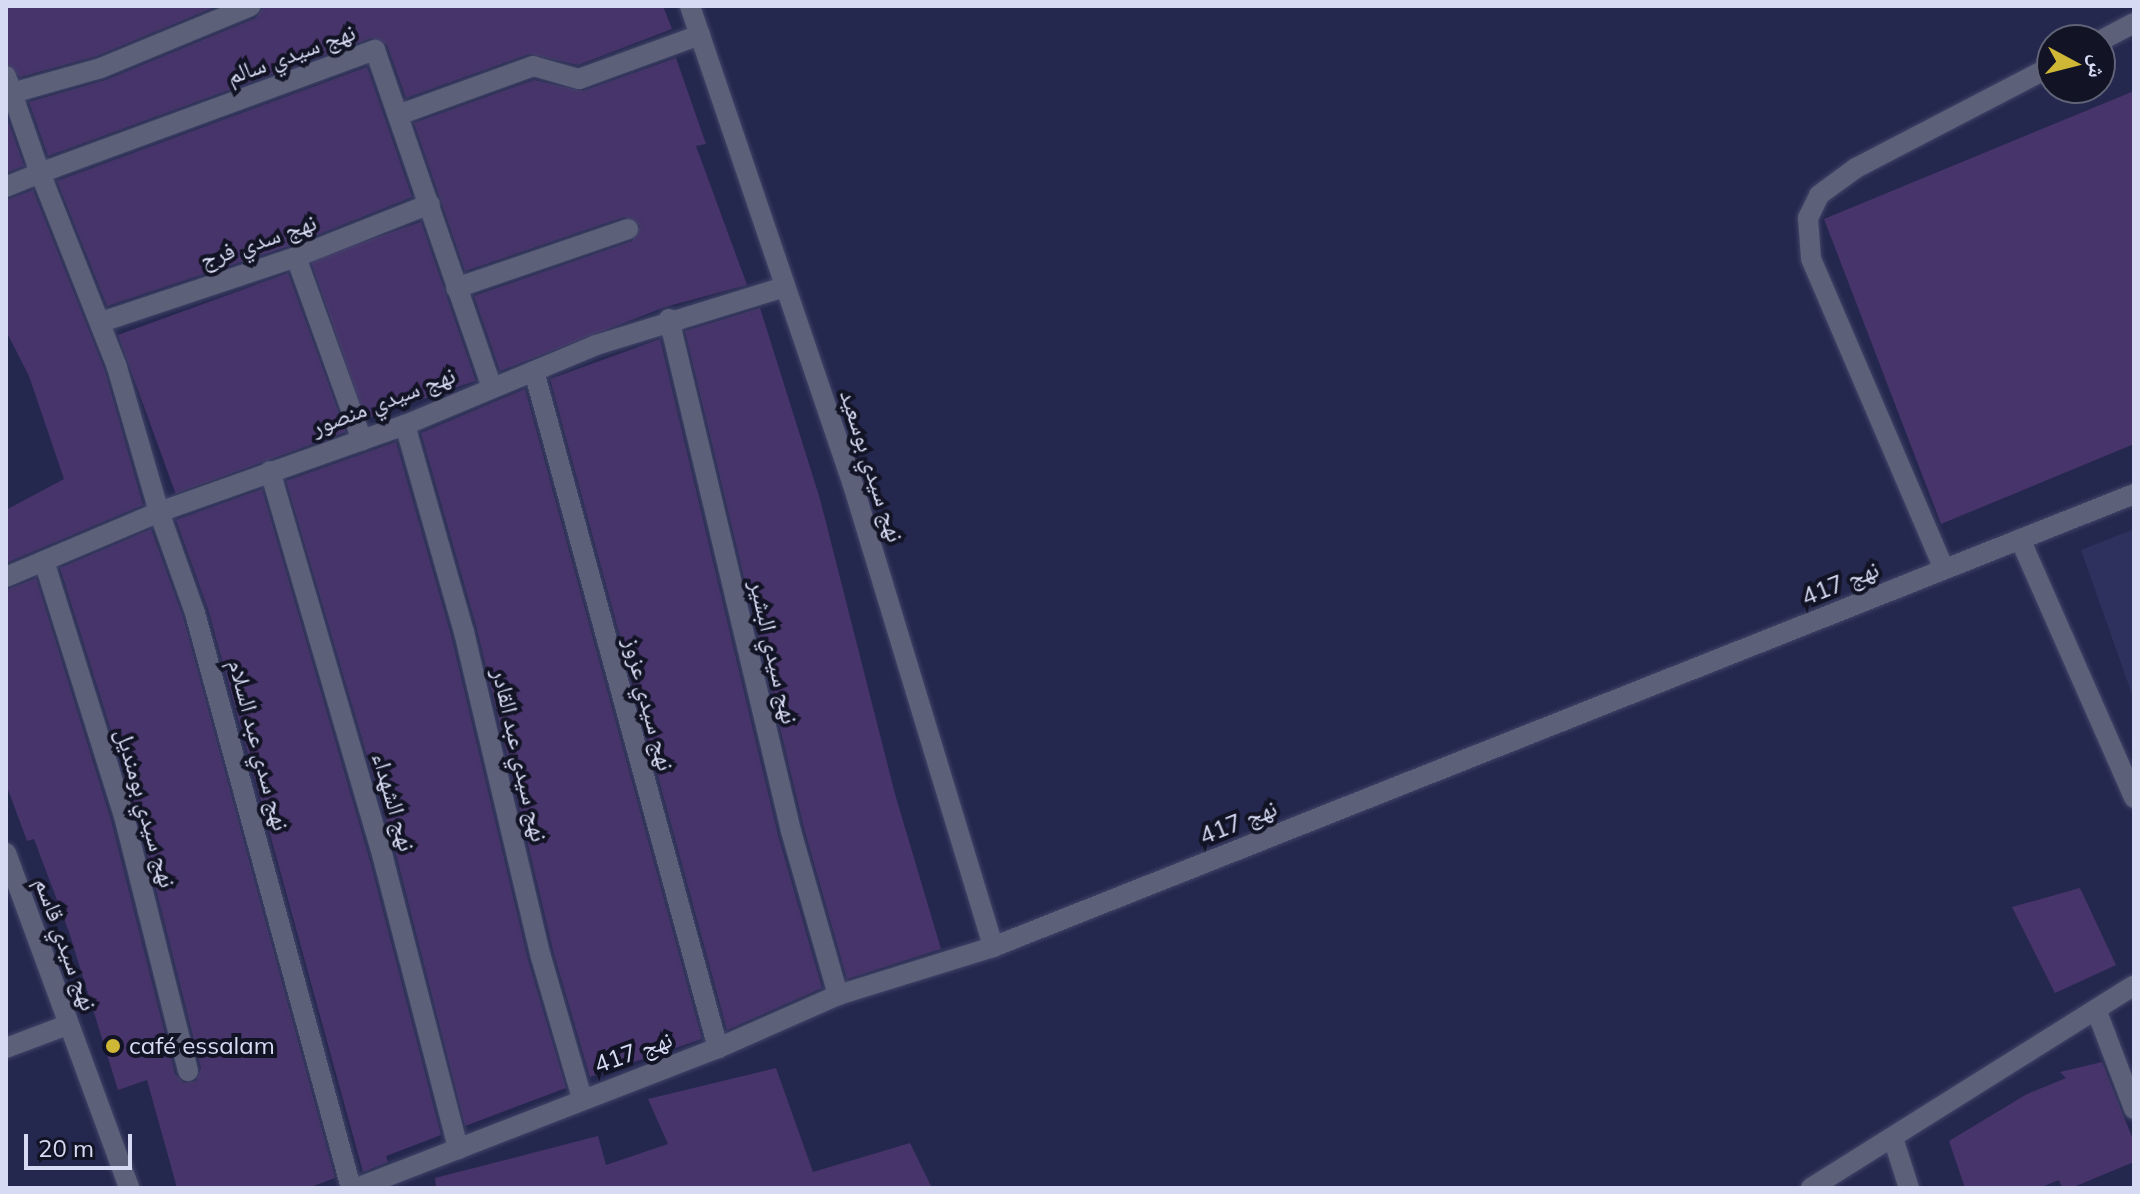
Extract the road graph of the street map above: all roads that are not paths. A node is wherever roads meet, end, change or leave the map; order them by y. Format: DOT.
graph roads {
  1 [pos="251,6"];
  2 [pos="690,6"];
  3 [pos="2134,23"];
  4 [pos="2116,33"];
  5 [pos="700,35"];
  6 [pos="2036,74"];
  7 [pos="9,84"];
  8 [pos="398,115"];
  9 [pos="40,173"];
  10 [pos="6,187"];
  11 [pos="430,204"];
  12 [pos="628,229"];
  13 [pos="296,257"];
  14 [pos="784,287"];
  15 [pos="456,288"];
  16 [pos="669,319"];
  17 [pos="101,322"];
  18 [pos="534,371"];
  19 [pos="492,387"];
  20 [pos="405,425"];
  21 [pos="362,440"];
  22 [pos="270,471"];
  23 [pos="2134,494"];
  24 [pos="159,512"];
  25 [pos="2020,539"];
  26 [pos="44,561"];
  27 [pos="1944,569"];
  28 [pos="6,577"];
  29 [pos="2134,798"];
  30 [pos="6,853"];
  31 [pos="993,947"];
  32 [pos="2134,985"];
  33 [pos="838,995"];
  34 [pos="2097,1012"];
  35 [pos="67,1025"];
  36 [pos="6,1048"];
  37 [pos="718,1048"];
  38 [pos="188,1071"];
  39 [pos="582,1098"];
  40 [pos="2134,1109"];
  41 [pos="1893,1138"];
  42 [pos="458,1149"];
  43 [pos="129,1188"];
  44 [pos="354,1188"];
  45 [pos="1811,1188"];
  46 [pos="1909,1188"];
  1 -- 7 [label="street"];
  2 -- 5 [label="street, نهج سيدي بوسعيد"];
  3 -- 4 [label="street"];
  5 -- 8 [label="street"];
  5 -- 14 [label="street, نهج سيدي بوسعيد"];
  6 -- 27 [label="street"];
  7 -- 9 [label="street, نهج سدي عبد السلام"];
  8 -- 9 [label="street, نهج سيدي سالم"];
  8 -- 11 [label="street"];
  9 -- 10 [label="street"];
  9 -- 17 [label="street, نهج سدي عبد السلام"];
  11 -- 13 [label="street, نهج سدي فرج"];
  11 -- 15 [label="street"];
  12 -- 15 [label="street"];
  13 -- 17 [label="street, نهج سدي فرج"];
  13 -- 21 [label="street"];
  14 -- 16 [label="street, نهج سيدي منصور"];
  14 -- 31 [label="street, نهج سيدي بوسعيد"];
  15 -- 19 [label="street"];
  16 -- 18 [label="street, نهج سيدي منصور"];
  16 -- 33 [label="street, نهج سيدي البشير"];
  17 -- 24 [label="street, نهج سدي عبد السلام"];
  18 -- 19 [label="street, نهج سيدي منصور"];
  18 -- 37 [label="street, نهج سيدي عزوز"];
  19 -- 20 [label="street, نهج سيدي منصور"];
  20 -- 21 [label="street, نهج سيدي منصور"];
  20 -- 39 [label="street, نهج سيدي عبد القادر"];
  21 -- 22 [label="street, نهج سيدي منصور"];
  22 -- 24 [label="street, نهج سيدي منصور"];
  22 -- 42 [label="street, نهج الشهداء"];
  23 -- 25 [label="street, نهج 417"];
  24 -- 26 [label="street, نهج سيدي منصور"];
  24 -- 44 [label="street, نهج سدي عبد السلام"];
  25 -- 27 [label="street, نهج 417"];
  25 -- 29 [label="street"];
  26 -- 28 [label="street, نهج سيدي منصور"];
  26 -- 38 [label="street, نهج سيدي بومنديل"];
  27 -- 31 [label="street, نهج 417"];
  30 -- 35 [label="street, نهج سيدي قاسم"];
  31 -- 33 [label="street, نهج 417"];
  32 -- 34 [label="street"];
  33 -- 37 [label="street, نهج 417"];
  34 -- 40 [label="street"];
  34 -- 41 [label="street"];
  35 -- 36 [label="street"];
  35 -- 43 [label="street, نهج سيدي قاسم"];
  37 -- 39 [label="street, نهج 417"];
  39 -- 42 [label="street, نهج 417"];
  41 -- 45 [label="street"];
  41 -- 46 [label="street"];
  42 -- 44 [label="street, نهج 417"];
}
